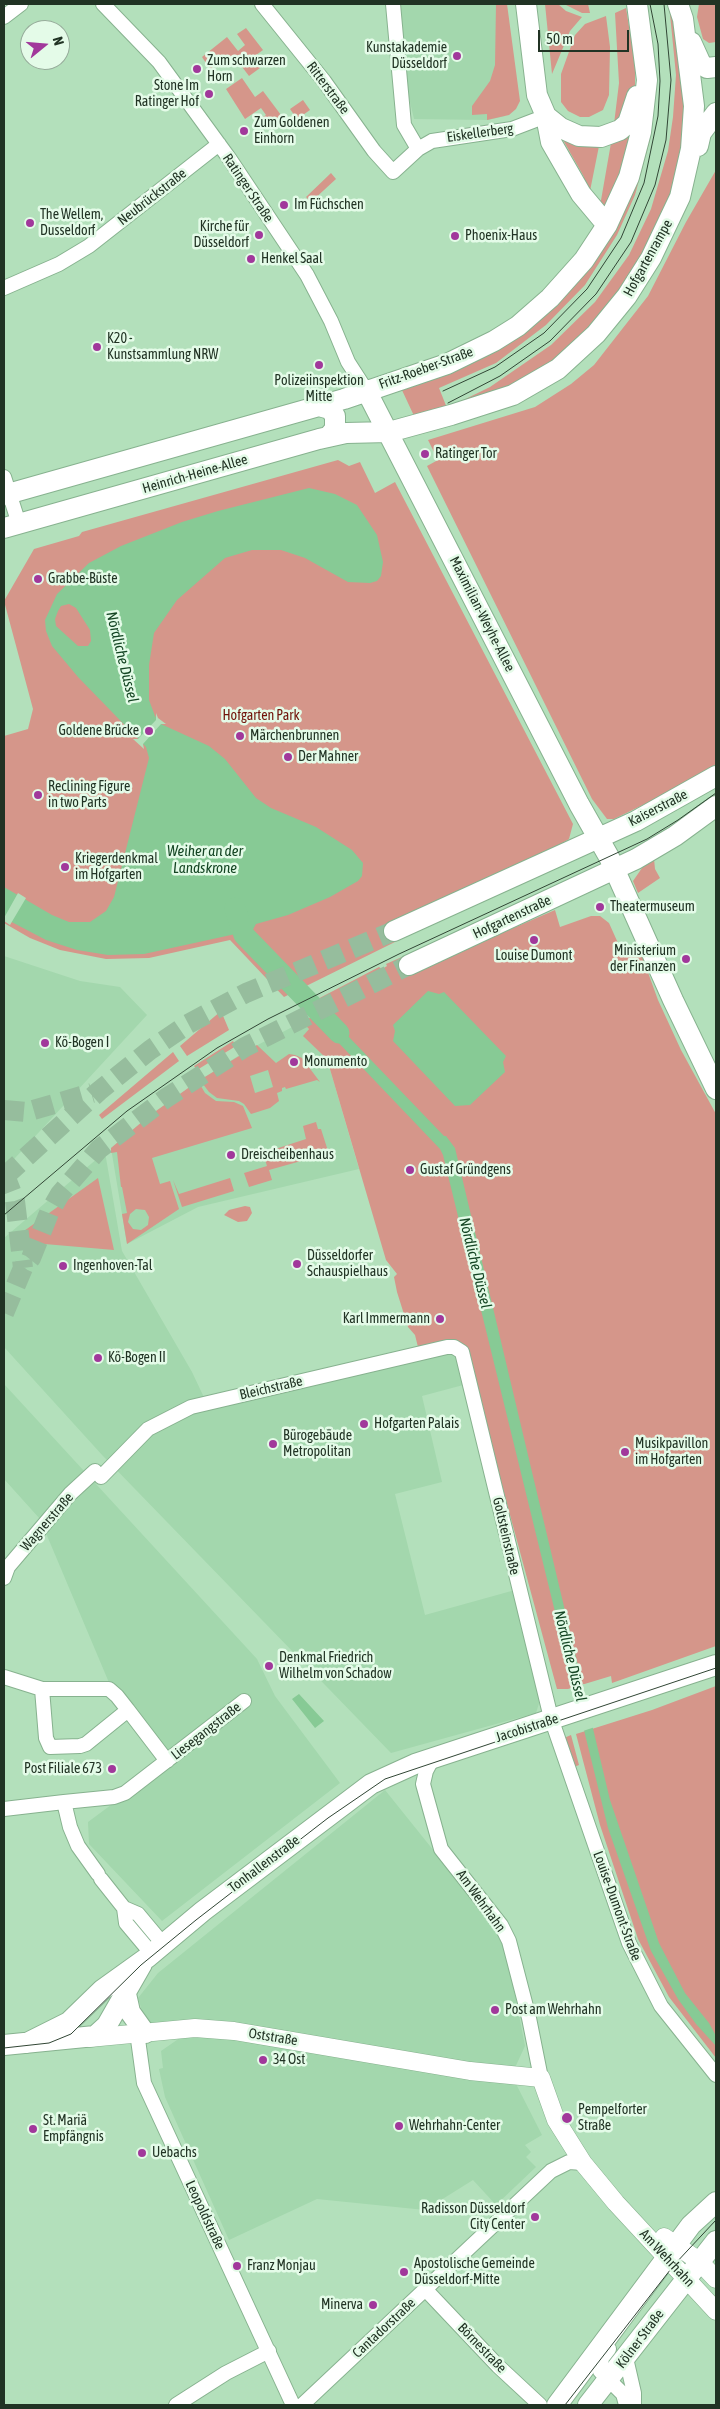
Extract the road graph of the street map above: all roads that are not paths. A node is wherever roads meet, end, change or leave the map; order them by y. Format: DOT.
graph roads {
  1 [pos="21,4"];
  2 [pos="104,4"];
  3 [pos="262,4"];
  4 [pos="393,4"];
  5 [pos="526,4"];
  6 [pos="637,4"];
  7 [pos="681,11"];
  8 [pos="4,17"];
  9 [pos="644,44"];
  10 [pos="716,67"];
  11 [pos="716,113"];
  12 [pos="546,116"];
  13 [pos="219,144"];
  14 [pos="418,149"];
  15 [pos="393,172"];
  16 [pos="680,197"];
  17 [pos="607,225"];
  18 [pos="7,286"];
  19 [pos="366,390"];
  20 [pos="319,406"];
  21 [pos="389,432"];
  22 [pos="328,437"];
  23 [pos="6,488"];
  24 [pos="11,526"];
  25 [pos="716,776"];
  26 [pos="716,806"];
  27 [pos="598,837"];
  28 [pos="615,869"];
  29 [pos="394,931"];
  30 [pos="409,965"];
  31 [pos="716,1089"];
  32 [pos="462,1352"];
  33 [pos="98,1474"];
  34 [pos="4,1578"];
  35 [pos="716,1665"];
  36 [pos="4,1678"];
  37 [pos="42,1689"];
  38 [pos="244,1700"];
  39 [pos="128,1710"];
  40 [pos="552,1720"];
  41 [pos="433,1758"];
  42 [pos="167,1761"];
  43 [pos="389,1774"];
  44 [pos="64,1802"];
  45 [pos="4,1809"];
  46 [pos="154,1952"];
  47 [pos="126,1994"];
  48 [pos="139,2029"];
  49 [pos="89,2038"];
  50 [pos="26,2043"];
  51 [pos="4,2045"];
  52 [pos="716,2075"];
  53 [pos="541,2078"];
  54 [pos="583,2163"];
  55 [pos="716,2202"];
  56 [pos="716,2241"];
  57 [pos="672,2252"];
  58 [pos="692,2270"];
  59 [pos="716,2279"];
  60 [pos="426,2290"];
  61 [pos="716,2311"];
  62 [pos="620,2321"];
  63 [pos="269,2351"];
  64 [pos="626,2358"];
  65 [pos="604,2373"];
  66 [pos="176,2405"];
  67 [pos="293,2405"];
  68 [pos="302,2405"];
  69 [pos="540,2405"];
  70 [pos="556,2405"];
  71 [pos="588,2405"];
  72 [pos="626,2405"];
  73 [pos="634,2405"];
  1 -- 8 [label="street"];
  2 -- 13 [label="street, Ratinger Straße"];
  3 -- 15 [label="street, Ritterstraße"];
  4 -- 14 [label="street"];
  5 -- 12 [label="main road"];
  6 -- 9 [label="main road"];
  7 -- 10 [label="main road"];
  7 -- 16 [label="main road, Hofgartenrampe"];
  9 -- 12 [label="main road"];
  9 -- 17 [label="main road"];
  11 -- 16 [label="main road"];
  12 -- 14 [label="street, Eiskellerberg"];
  12 -- 17 [label="main road"];
  13 -- 18 [label="street, Neubrückstraße"];
  13 -- 19 [label="street, Ratinger Straße"];
  14 -- 15 [label="street, Eiskellerberg"];
  16 -- 21 [label="main road, Hofgartenrampe"];
  17 -- 19 [label="main road, Fritz-Roeber-Straße"];
  19 -- 20 [label="main road"];
  19 -- 21 [label="main road, Maximilian-Weyhe-Allee"];
  20 -- 22 [label="main road"];
  20 -- 23 [label="main road"];
  21 -- 22 [label="main road, Heinrich-Heine-Allee"];
  21 -- 27 [label="main road, Maximilian-Weyhe-Allee"];
  22 -- 24 [label="main road, Heinrich-Heine-Allee"];
  23 -- 24 [label="street"];
  25 -- 27 [label="main road, Kaiserstraße"];
  26 -- 28 [label="main road, Kaiserstraße"];
  27 -- 28 [label="main road, Maximilian-Weyhe-Allee"];
  27 -- 29 [label="main road"];
  28 -- 30 [label="main road, Hofgartenstraße"];
  28 -- 31 [label="main road, Maximilian-Weyhe-Allee"];
  32 -- 33 [label="street, Bleichstraße"];
  32 -- 40 [label="street, Goltsteinstraße"];
  33 -- 34 [label="street, Wagnerstraße"];
  35 -- 40 [label="main road, Jacobistraße"];
  36 -- 37 [label="street, Liesegangstraße"];
  37 -- 39 [label="street, Liesegangstraße"];
  37 -- 39 [label="street"];
  38 -- 42 [label="street, Liesegangstraße"];
  39 -- 42 [label="street, Liesegangstraße"];
  40 -- 41 [label="main road, Jacobistraße"];
  40 -- 52 [label="street, Louise-Dumont-Straße"];
  41 -- 43 [label="main road, Jacobistraße"];
  41 -- 53 [label="street, Am Wehrhahn"];
  42 -- 44 [label="street, Liesegangstraße"];
  43 -- 46 [label="main road, Tonhallenstraße"];
  44 -- 45 [label="street, Liesegangstraße"];
  44 -- 46 [label="street"];
  46 -- 47 [label="main road, Tonhallenstraße"];
  46 -- 50 [label="main road, Tonhallenstraße"];
  47 -- 48 [label="main road"];
  47 -- 49 [label="main road, Tonhallenstraße"];
  48 -- 49 [label="street, Oststraße"];
  48 -- 53 [label="street, Oststraße"];
  48 -- 63 [label="street, Leopoldstraße"];
  49 -- 50 [label="main road, Oststraße"];
  50 -- 51 [label="main road, Oststraße"];
  53 -- 54 [label="street, Am Wehrhahn"];
  53 -- 57 [label="street, Am Wehrhahn"];
  54 -- 57 [label="street, Am Wehrhahn"];
  54 -- 60 [label="street, Cantadorstraße"];
  55 -- 57 [label="main road"];
  56 -- 58 [label="main road"];
  57 -- 58 [label="street, Am Wehrhahn"];
  57 -- 62 [label="main road, Kölner Straße"];
  58 -- 59 [label="street, Am Wehrhahn"];
  58 -- 61 [label="street, Am Wehrhahn"];
  58 -- 64 [label="main road, Kölner Straße"];
  60 -- 68 [label="street, Cantadorstraße"];
  60 -- 69 [label="street, Börnestraße"];
  62 -- 65 [label="street, Kölner Straße"];
  62 -- 70 [label="main road, Kölner Straße"];
  63 -- 66 [label="street"];
  63 -- 67 [label="street, Leopoldstraße"];
  64 -- 65 [label="main road, Kölner Straße"];
  64 -- 73 [label="street"];
  65 -- 71 [label="main road, Kölner Straße"];
  65 -- 72 [label="street"];
}
